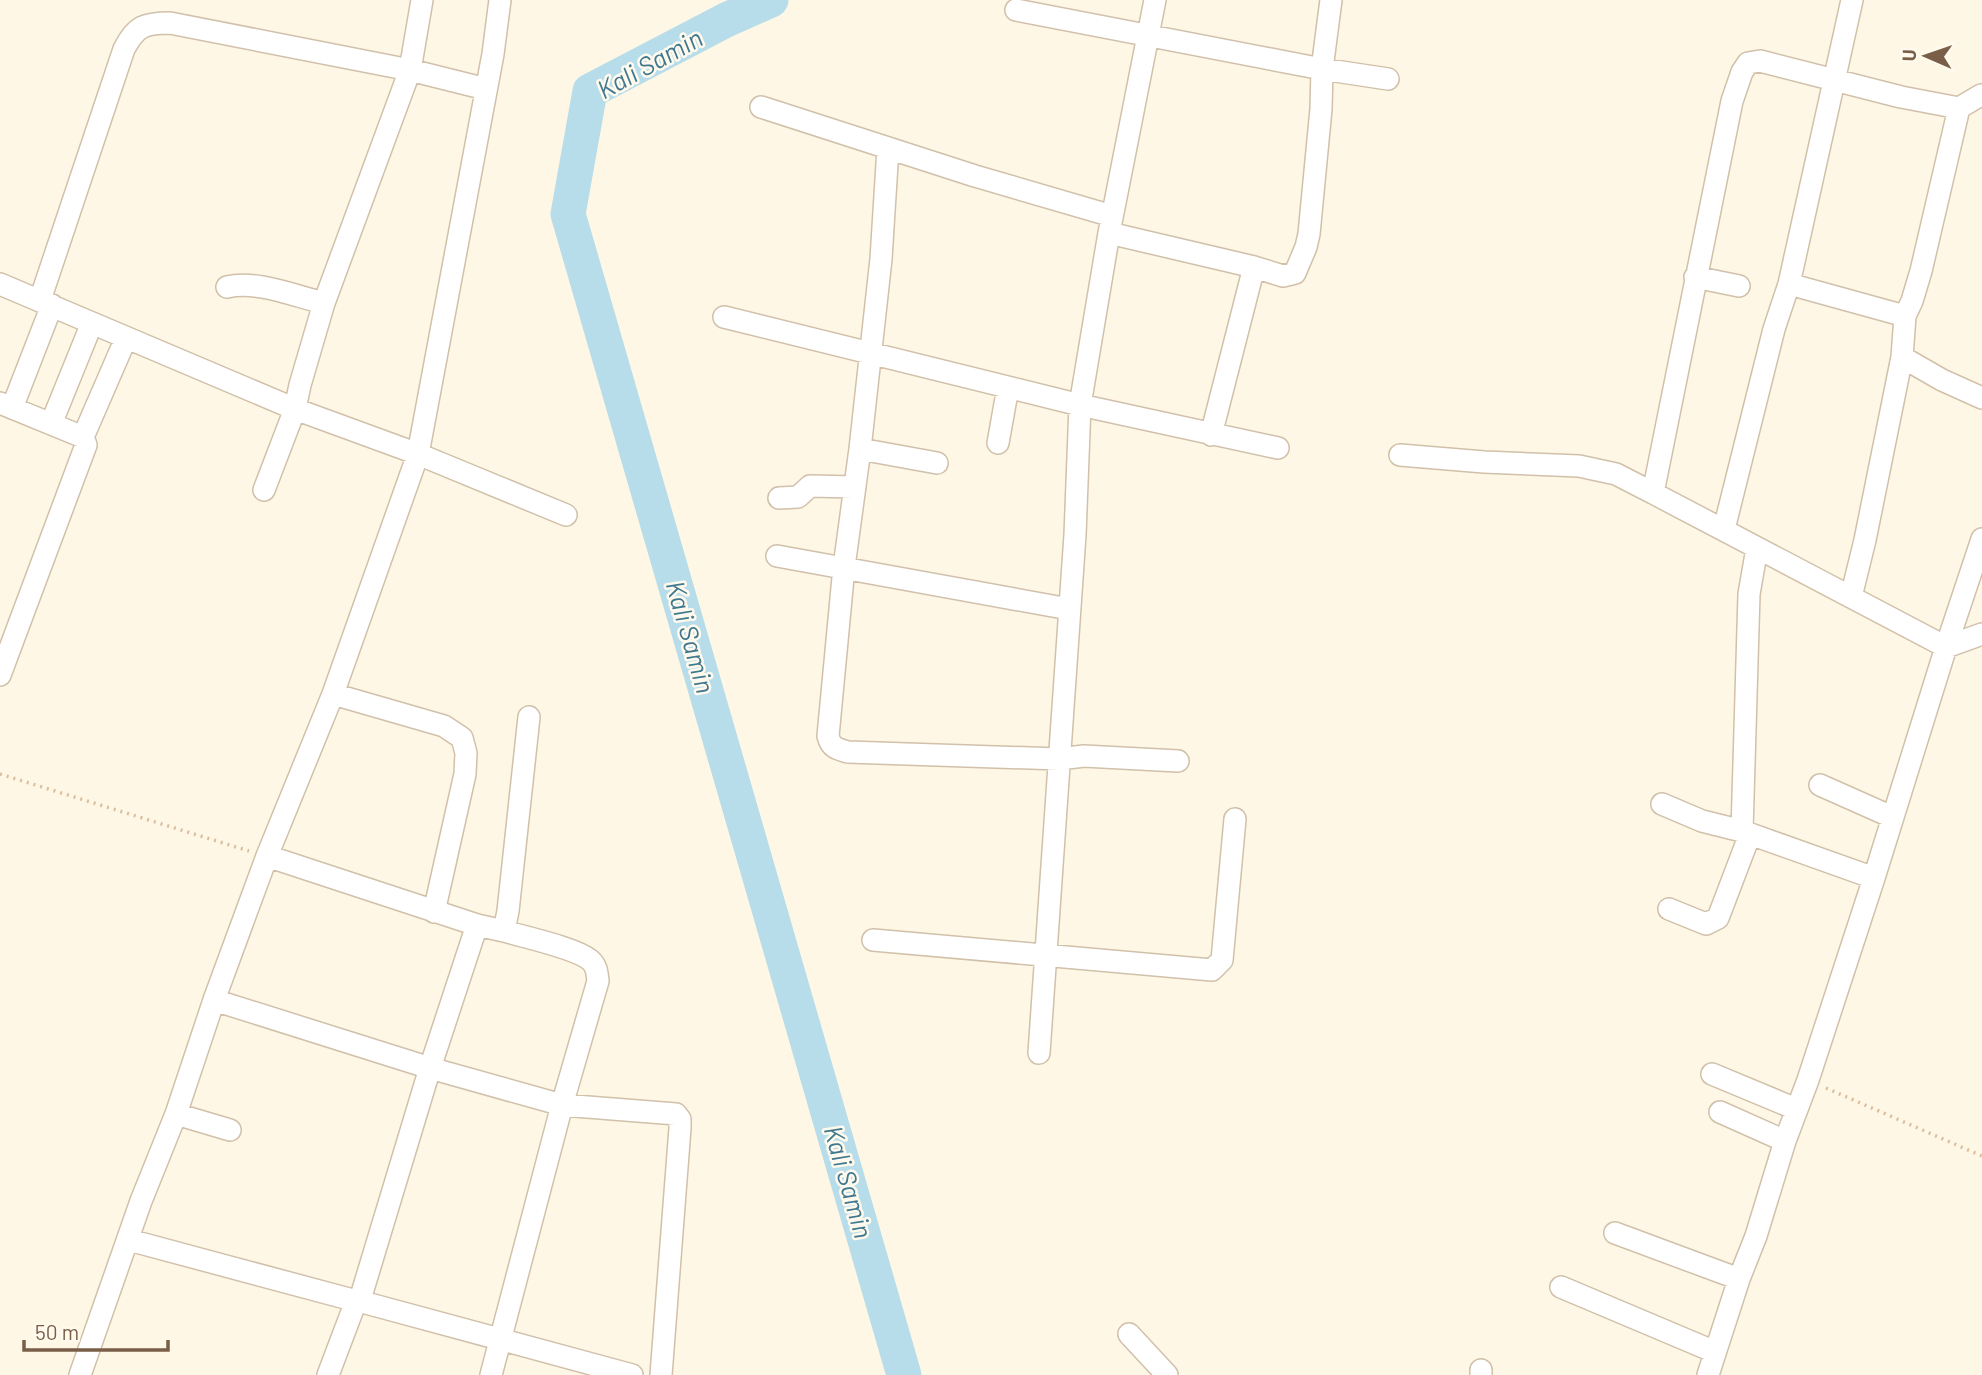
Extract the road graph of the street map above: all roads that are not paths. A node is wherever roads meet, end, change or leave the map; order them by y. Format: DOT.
graph roads {
  1 [pos="422,0"];
  2 [pos="500,0"];
  3 [pos="1154,0"];
  4 [pos="1331,0"];
  5 [pos="1852,0"];
  6 [pos="1016,10"];
  7 [pos="1148,35"];
  8 [pos="1322,69"];
  9 [pos="410,70"];
  10 [pos="1388,79"];
  11 [pos="1835,80"];
  12 [pos="486,89"];
  13 [pos="1981,95"];
  14 [pos="761,107"];
  15 [pos="1959,108"];
  16 [pos="888,148"];
  17 [pos="1111,224"];
  18 [pos="1254,267"];
  19 [pos="1695,277"];
  20 [pos="0,284"];
  21 [pos="1789,284"];
  22 [pos="227,286"];
  23 [pos="1738,286"];
  24 [pos="46,303"];
  25 [pos="324,303"];
  26 [pos="1905,316"];
  27 [pos="724,317"];
  28 [pos="92,323"];
  29 [pos="126,338"];
  30 [pos="871,355"];
  31 [pos="1902,358"];
  32 [pos="1009,387"];
  33 [pos="1982,398"];
  34 [pos="6,405"];
  35 [pos="1080,405"];
  36 [pos="295,409"];
  37 [pos="51,424"];
  38 [pos="1211,435"];
  39 [pos="83,437"];
  40 [pos="998,443"];
  41 [pos="1278,448"];
  42 [pos="860,449"];
  43 [pos="418,454"];
  44 [pos="1400,455"];
  45 [pos="937,463"];
  46 [pos="855,487"];
  47 [pos="264,490"];
  48 [pos="1653,493"];
  49 [pos="779,499"];
  50 [pos="566,515"];
  51 [pos="1724,529"];
  52 [pos="1982,539"];
  53 [pos="1757,548"];
  54 [pos="777,556"];
  55 [pos="844,567"];
  56 [pos="1851,597"];
  57 [pos="1069,609"];
  58 [pos="1982,634"];
  59 [pos="1945,647"];
  60 [pos="0,676"];
  61 [pos="333,694"];
  62 [pos="529,717"];
  63 [pos="1059,759"];
  64 [pos="1178,761"];
  65 [pos="1820,785"];
  66 [pos="1662,804"];
  67 [pos="1892,817"];
  68 [pos="1235,819"];
  69 [pos="1746,832"];
  70 [pos="267,856"];
  71 [pos="1874,878"];
  72 [pos="1669,909"];
  73 [pos="434,912"];
  74 [pos="477,925"];
  75 [pos="504,931"];
  76 [pos="873,940"];
  77 [pos="1047,957"];
  78 [pos="214,1000"];
  79 [pos="1039,1054"];
  80 [pos="430,1068"];
  81 [pos="1712,1074"];
  82 [pos="562,1105"];
  83 [pos="1796,1109"];
  84 [pos="1720,1112"];
  85 [pos="176,1114"];
  86 [pos="230,1130"];
  87 [pos="1785,1141"];
  88 [pos="1615,1233"];
  89 [pos="129,1240"];
  90 [pos="1739,1279"];
  91 [pos="1562,1287"];
  92 [pos="358,1301"];
  93 [pos="1129,1334"];
  94 [pos="500,1339"];
  95 [pos="1715,1352"];
  96 [pos="80,1375"];
  97 [pos="328,1375"];
  98 [pos="491,1375"];
  99 [pos="629,1375"];
  100 [pos="661,1375"];
  101 [pos="1167,1375"];
  102 [pos="1708,1375"];
  1 -- 9 [label="street"];
  2 -- 12 [label="street"];
  3 -- 7 [label="street"];
  4 -- 8 [label="street"];
  5 -- 11 [label="street"];
  6 -- 7 [label="street"];
  7 -- 8 [label="street"];
  7 -- 17 [label="street"];
  8 -- 10 [label="street"];
  8 -- 18 [label="street"];
  9 -- 12 [label="street"];
  9 -- 24 [label="street"];
  9 -- 25 [label="street"];
  11 -- 15 [label="street"];
  11 -- 19 [label="street"];
  11 -- 21 [label="street"];
  12 -- 43 [label="street"];
  13 -- 15 [label="street"];
  14 -- 16 [label="street"];
  15 -- 26 [label="street"];
  16 -- 17 [label="street"];
  16 -- 30 [label="street"];
  17 -- 18 [label="street"];
  17 -- 35 [label="street"];
  18 -- 38 [label="street"];
  19 -- 23 [label="street"];
  19 -- 48 [label="street"];
  20 -- 24 [label="street"];
  21 -- 26 [label="street"];
  21 -- 51 [label="street"];
  22 -- 25 [label="street"];
  24 -- 28 [label="street"];
  24 -- 34 [label="street"];
  25 -- 36 [label="street"];
  26 -- 31 [label="street"];
  27 -- 30 [label="street"];
  28 -- 29 [label="street"];
  28 -- 37 [label="street"];
  29 -- 36 [label="street"];
  29 -- 39 [label="street"];
  30 -- 32 [label="street"];
  30 -- 42 [label="street"];
  31 -- 33 [label="street"];
  31 -- 56 [label="street"];
  32 -- 35 [label="street"];
  32 -- 40 [label="street"];
  34 -- 37 [label="street"];
  35 -- 38 [label="street"];
  35 -- 57 [label="street"];
  36 -- 43 [label="street"];
  36 -- 47 [label="street"];
  37 -- 39 [label="street"];
  38 -- 41 [label="street"];
  39 -- 60 [label="street"];
  42 -- 45 [label="street"];
  42 -- 46 [label="street"];
  43 -- 50 [label="street"];
  43 -- 61 [label="street"];
  44 -- 48 [label="street"];
  46 -- 49 [label="street"];
  46 -- 55 [label="street"];
  48 -- 51 [label="street"];
  51 -- 53 [label="street"];
  52 -- 59 [label="street"];
  53 -- 56 [label="street"];
  53 -- 69 [label="street"];
  54 -- 55 [label="street"];
  55 -- 57 [label="street"];
  55 -- 63 [label="street"];
  56 -- 59 [label="street"];
  57 -- 63 [label="street"];
  58 -- 59 [label="street"];
  59 -- 67 [label="street"];
  61 -- 70 [label="street"];
  61 -- 73 [label="street"];
  62 -- 75 [label="street"];
  63 -- 64 [label="street"];
  63 -- 77 [label="street"];
  65 -- 67 [label="street"];
  66 -- 69 [label="street"];
  67 -- 71 [label="street"];
  68 -- 77 [label="street"];
  69 -- 71 [label="street"];
  69 -- 72 [label="street"];
  70 -- 73 [label="street"];
  70 -- 78 [label="street"];
  71 -- 83 [label="street"];
  73 -- 74 [label="street"];
  74 -- 75 [label="street"];
  74 -- 80 [label="street"];
  75 -- 82 [label="street"];
  76 -- 77 [label="street"];
  77 -- 79 [label="street"];
  78 -- 80 [label="street"];
  78 -- 85 [label="street"];
  80 -- 82 [label="street"];
  80 -- 92 [label="street"];
  81 -- 83 [label="street"];
  82 -- 94 [label="street"];
  82 -- 100 [label="street"];
  83 -- 87 [label="street"];
  84 -- 87 [label="street"];
  85 -- 86 [label="street"];
  85 -- 89 [label="street"];
  87 -- 90 [label="street"];
  88 -- 90 [label="street"];
  89 -- 92 [label="street"];
  89 -- 96 [label="street"];
  90 -- 95 [label="street"];
  91 -- 95 [label="street"];
  92 -- 94 [label="street"];
  92 -- 97 [label="street"];
  93 -- 101 [label="street"];
  94 -- 98 [label="street"];
  94 -- 99 [label="street"];
  95 -- 102 [label="street"];
}
